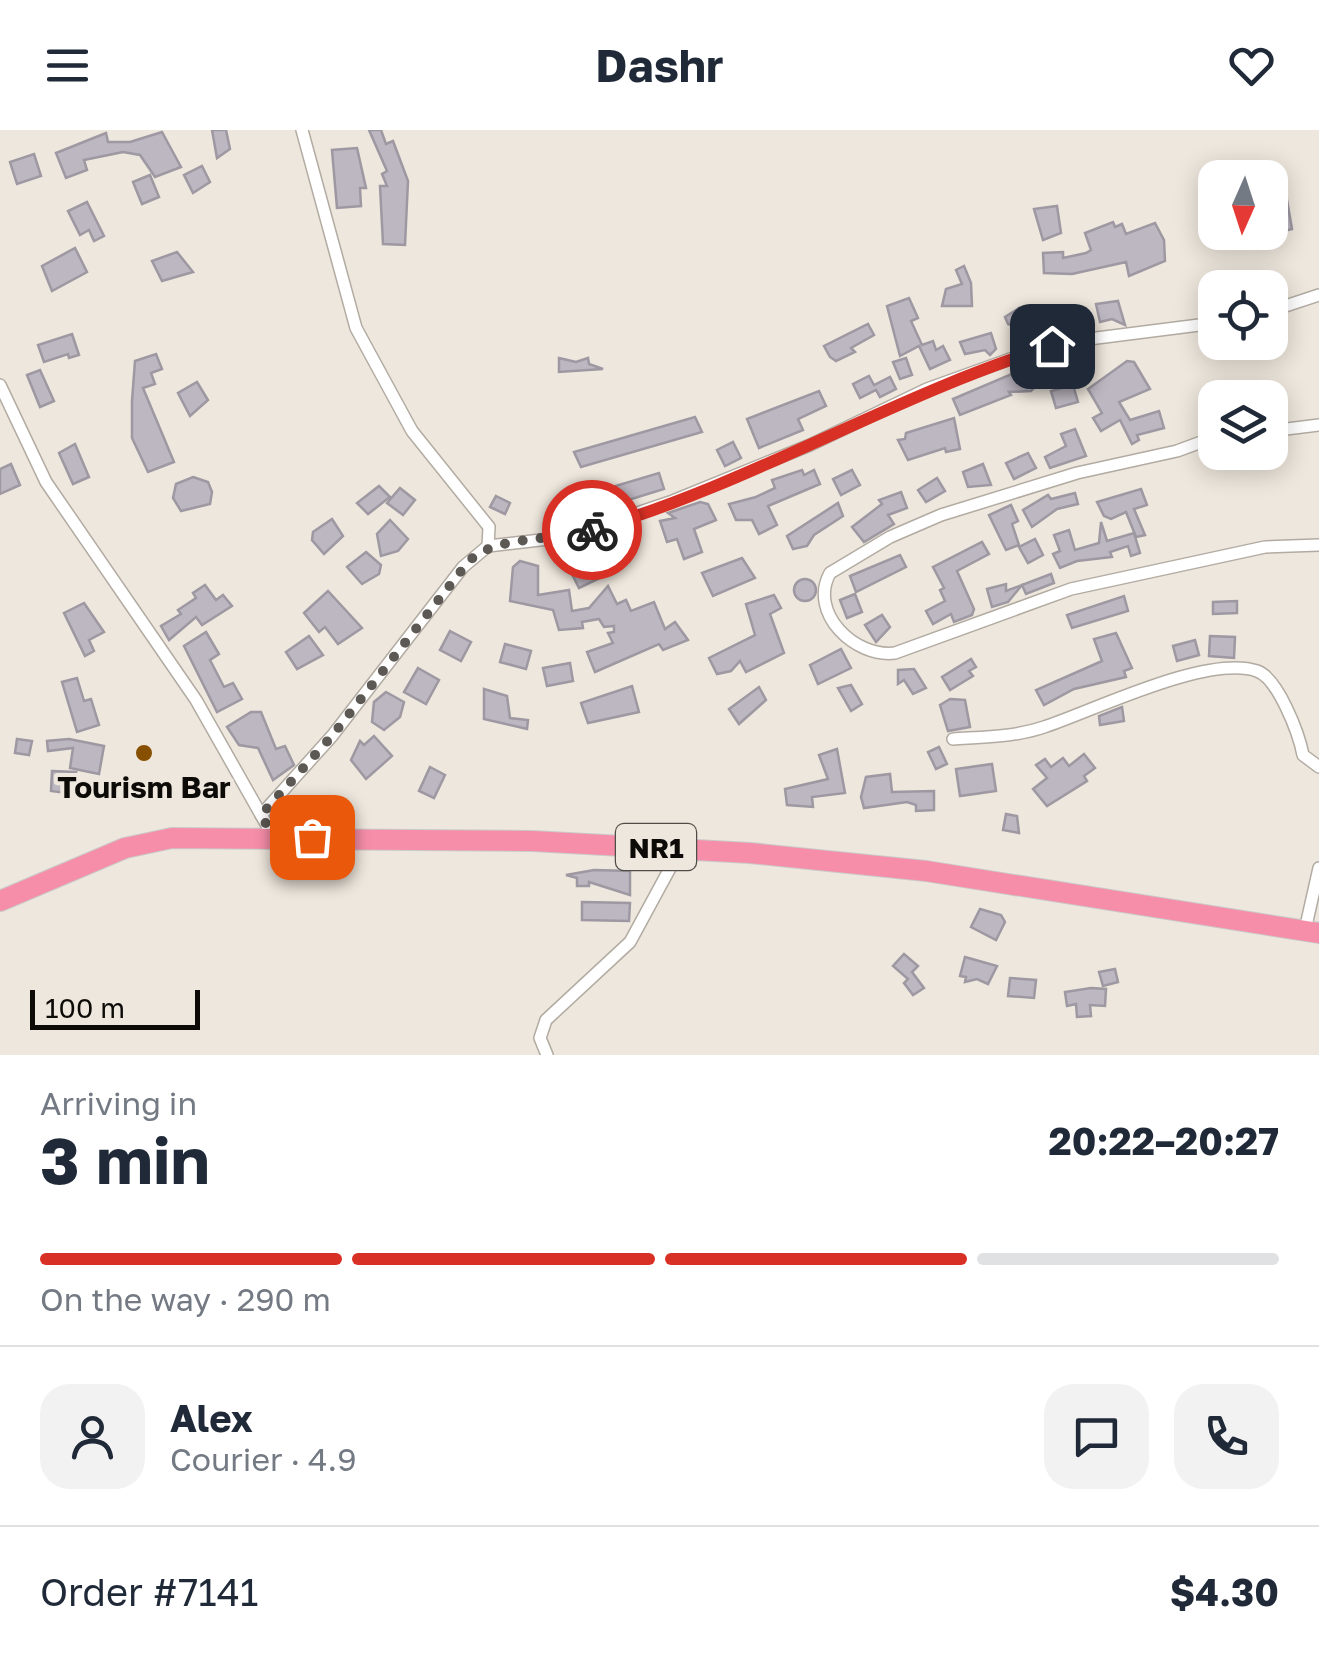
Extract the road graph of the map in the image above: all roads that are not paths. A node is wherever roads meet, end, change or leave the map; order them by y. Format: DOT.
graph roads {
  1 [pos="302,130"];
  2 [pos="1319,295"];
  3 [pos="1288,305"];
  4 [pos="1198,325"];
  5 [pos="0,385"];
  6 [pos="1319,425"];
  7 [pos="1288,429"];
  8 [pos="1198,442"];
  9 [pos="1319,545"];
  10 [pos="488,546"];
  11 [pos="953,739"];
  12 [pos="1319,766"];
  13 [pos="261,815"];
  14 [pos="273,836"];
  15 [pos="681,848"];
  16 [pos="1319,868"];
  17 [pos="0,902"];
  18 [pos="1312,931"];
  19 [pos="547,1055"];
  1 -- 10 [label="street"];
  2 -- 3 [label="street"];
  4 -- 10 [label="street"];
  5 -- 13 [label="street"];
  6 -- 7 [label="street"];
  8 -- 9 [label="street"];
  10 -- 13 [label="street"];
  11 -- 12 [label="street"];
  13 -- 14 [label="street"];
  14 -- 15 [label="highway, NR1"];
  14 -- 17 [label="highway, NR1"];
  15 -- 18 [label="highway, NR1"];
  15 -- 19 [label="street"];
  16 -- 18 [label="street"];
}
